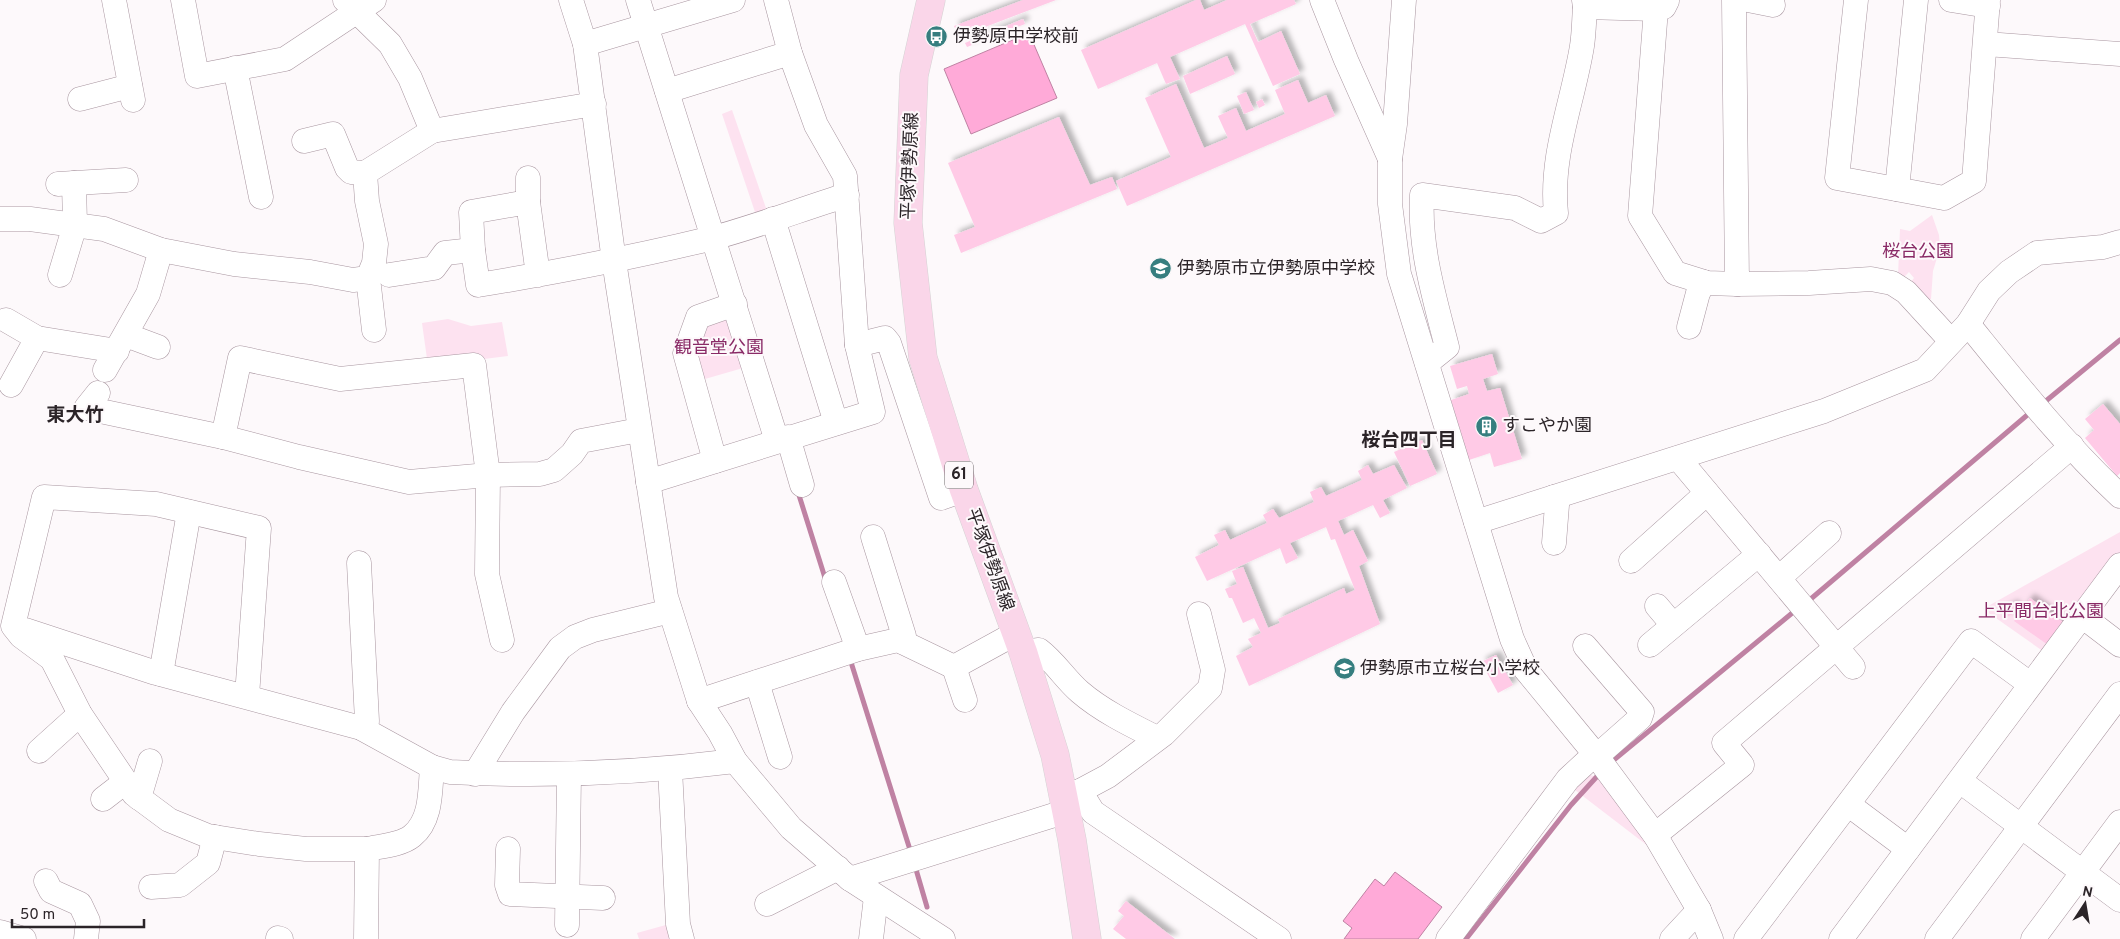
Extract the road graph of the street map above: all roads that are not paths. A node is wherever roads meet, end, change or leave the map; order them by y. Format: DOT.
graph roads {
  1 [pos="114,0"];
  2 [pos="183,0"];
  3 [pos="571,0"];
  4 [pos="638,0"];
  5 [pos="733,0"];
  6 [pos="776,0"];
  7 [pos="931,0"];
  8 [pos="1322,0"];
  9 [pos="1404,0"];
  10 [pos="1734,0"];
  11 [pos="1748,0"];
  12 [pos="1856,0"];
  13 [pos="1916,0"];
  14 [pos="1951,0"];
  15 [pos="1655,3"];
  16 [pos="1988,3"];
  17 [pos="358,4"];
  18 [pos="1585,4"];
  19 [pos="1773,4"];
  20 [pos="646,27"];
  21 [pos="585,44"];
  22 [pos="1986,44"];
  23 [pos="790,53"];
  24 [pos="2120,54"];
  25 [pos="235,68"];
  26 [pos="666,91"];
  27 [pos="90,93"];
  28 [pos="594,104"];
  29 [pos="432,131"];
  30 [pos="304,141"];
  31 [pos="1390,159"];
  32 [pos="365,173"];
  33 [pos="528,178"];
  34 [pos="126,180"];
  35 [pos="1897,188"];
  36 [pos="258,194"];
  37 [pos="847,195"];
  38 [pos="528,202"];
  39 [pos="0,219"];
  40 [pos="773,219"];
  41 [pos="75,225"];
  42 [pos="714,237"];
  43 [pos="2120,242"];
  44 [pos="161,250"];
  45 [pos="473,250"];
  46 [pos="614,260"];
  47 [pos="538,275"];
  48 [pos="60,276"];
  49 [pos="379,276"];
  50 [pos="1704,282"];
  51 [pos="1737,284"];
  52 [pos="735,304"];
  53 [pos="6,320"];
  54 [pos="1968,324"];
  55 [pos="1689,327"];
  56 [pos="374,330"];
  57 [pos="37,338"];
  58 [pos="1952,341"];
  59 [pos="857,345"];
  60 [pos="158,347"];
  61 [pos="116,352"];
  62 [pos="1427,364"];
  63 [pos="11,385"];
  64 [pos="98,393"];
  65 [pos="836,424"];
  66 [pos="639,430"];
  67 [pos="223,437"];
  68 [pos="783,439"];
  69 [pos="2072,446"];
  70 [pos="1678,458"];
  71 [pos="715,461"];
  72 [pos="488,475"];
  73 [pos="648,482"];
  74 [pos="802,485"];
  75 [pos="964,490"];
  76 [pos="1707,493"];
  77 [pos="2120,496"];
  78 [pos="1554,497"];
  79 [pos="189,512"];
  80 [pos="1476,522"];
  81 [pos="1829,532"];
  82 [pos="873,537"];
  83 [pos="1554,543"];
  84 [pos="1759,554"];
  85 [pos="1631,561"];
  86 [pos="360,563"];
  87 [pos="2120,565"];
  88 [pos="1779,578"];
  89 [pos="834,582"];
  90 [pos="1657,606"];
  91 [pos="670,611"];
  92 [pos="1199,614"];
  93 [pos="2082,616"];
  94 [pos="6,624"];
  95 [pos="1673,625"];
  96 [pos="502,640"];
  97 [pos="903,642"];
  98 [pos="1019,642"];
  99 [pos="1650,645"];
  100 [pos="2120,645"];
  101 [pos="1585,646"];
  102 [pos="1837,647"];
  103 [pos="858,650"];
  104 [pos="954,667"];
  105 [pos="1854,667"];
  106 [pos="161,674"];
  107 [pos="758,682"];
  108 [pos="2030,684"];
  109 [pos="2120,694"];
  110 [pos="247,696"];
  111 [pos="965,700"];
  112 [pos="699,701"];
  113 [pos="80,714"];
  114 [pos="361,728"];
  115 [pos="1160,736"];
  116 [pos="39,751"];
  117 [pos="1596,755"];
  118 [pos="780,757"];
  119 [pos="150,761"];
  120 [pos="735,761"];
  121 [pos="432,767"];
  122 [pos="670,769"];
  123 [pos="475,774"];
  124 [pos="569,774"];
  125 [pos="1960,781"];
  126 [pos="132,790"];
  127 [pos="103,799"];
  128 [pos="1070,799"];
  129 [pos="1849,805"];
  130 [pos="2120,822"];
  131 [pos="2020,827"];
  132 [pos="1655,834"];
  133 [pos="215,837"];
  134 [pos="367,848"];
  135 [pos="508,849"];
  136 [pos="1908,849"];
  137 [pos="2082,873"];
  138 [pos="844,874"];
  139 [pos="46,881"];
  140 [pos="151,887"];
  141 [pos="568,897"];
  142 [pos="876,897"];
  143 [pos="603,898"];
  144 [pos="2120,900"];
  145 [pos="768,904"];
  146 [pos="1698,910"];
  147 [pos="567,925"];
  148 [pos="1251,931"];
  149 [pos="0,932"];
  150 [pos="24,939"];
  151 [pos="86,939"];
  152 [pos="366,939"];
  153 [pos="682,939"];
  154 [pos="871,939"];
  155 [pos="943,939"];
  156 [pos="1087,939"];
  157 [pos="1279,939"];
  158 [pos="1448,939"];
  159 [pos="1672,939"];
  160 [pos="1711,939"];
  161 [pos="1746,939"];
  162 [pos="1841,939"];
  163 [pos="1937,939"];
  164 [pos="2033,939"];
  1 -- 27 [label="street"];
  2 -- 25 [label="street"];
  3 -- 21 [label="street"];
  4 -- 20 [label="street"];
  5 -- 20 [label="street"];
  6 -- 23 [label="street"];
  7 -- 75 [label="main road, 平塚伊勢原線 / 61"];
  8 -- 31 [label="street"];
  9 -- 31 [label="street"];
  10 -- 51 [label="street"];
  11 -- 19 [label="street"];
  12 -- 35 [label="street"];
  13 -- 35 [label="street"];
  14 -- 16 [label="street"];
  15 -- 18 [label="street"];
  15 -- 50 [label="street"];
  16 -- 22 [label="street"];
  17 -- 25 [label="street"];
  17 -- 29 [label="street"];
  18 -- 62 [label="street"];
  20 -- 21 [label="street"];
  20 -- 26 [label="street"];
  21 -- 28 [label="street"];
  22 -- 24 [label="street"];
  22 -- 35 [label="street"];
  23 -- 26 [label="street"];
  23 -- 37 [label="street"];
  25 -- 36 [label="street"];
  26 -- 42 [label="street"];
  28 -- 29 [label="street"];
  28 -- 46 [label="street"];
  29 -- 32 [label="street"];
  30 -- 32 [label="street"];
  31 -- 62 [label="street"];
  32 -- 49 [label="street"];
  33 -- 38 [label="street"];
  34 -- 41 [label="street"];
  37 -- 40 [label="street"];
  37 -- 59 [label="street"];
  38 -- 45 [label="street"];
  38 -- 47 [label="street"];
  39 -- 41 [label="street"];
  40 -- 42 [label="street"];
  40 -- 65 [label="street"];
  41 -- 44 [label="street"];
  41 -- 48 [label="street"];
  42 -- 46 [label="street"];
  42 -- 52 [label="street"];
  43 -- 54 [label="street"];
  44 -- 49 [label="street"];
  44 -- 61 [label="street"];
  45 -- 47 [label="street"];
  45 -- 49 [label="street"];
  46 -- 47 [label="street"];
  46 -- 66 [label="street"];
  49 -- 56 [label="street"];
  50 -- 51 [label="street"];
  50 -- 55 [label="street"];
  51 -- 58 [label="street"];
  52 -- 68 [label="street"];
  52 -- 71 [label="street"];
  53 -- 57 [label="street"];
  54 -- 58 [label="street"];
  54 -- 69 [label="street"];
  57 -- 61 [label="street"];
  57 -- 63 [label="street"];
  58 -- 70 [label="street"];
  59 -- 65 [label="street"];
  59 -- 75 [label="street"];
  60 -- 61 [label="street"];
  62 -- 80 [label="street"];
  64 -- 67 [label="street"];
  65 -- 68 [label="street"];
  66 -- 72 [label="street"];
  66 -- 73 [label="street"];
  67 -- 72 [label="street"];
  67 -- 72 [label="street"];
  68 -- 71 [label="street"];
  68 -- 74 [label="street"];
  69 -- 77 [label="street"];
  69 -- 102 [label="street"];
  70 -- 76 [label="street"];
  70 -- 78 [label="street"];
  71 -- 73 [label="street"];
  72 -- 96 [label="street"];
  73 -- 91 [label="street"];
  75 -- 98 [label="main road, 平塚伊勢原線 / 61"];
  76 -- 84 [label="street"];
  76 -- 85 [label="street"];
  78 -- 80 [label="street"];
  78 -- 83 [label="street"];
  79 -- 94 [label="street"];
  79 -- 106 [label="street"];
  79 -- 110 [label="street"];
  80 -- 117 [label="street"];
  81 -- 88 [label="street"];
  82 -- 97 [label="street"];
  84 -- 88 [label="street"];
  84 -- 95 [label="street"];
  86 -- 114 [label="street"];
  87 -- 93 [label="street"];
  88 -- 102 [label="street"];
  89 -- 103 [label="street"];
  90 -- 95 [label="street"];
  91 -- 112 [label="street"];
  91 -- 123 [label="street"];
  92 -- 115 [label="street"];
  93 -- 100 [label="street"];
  93 -- 108 [label="street"];
  94 -- 106 [label="street"];
  94 -- 113 [label="street"];
  95 -- 99 [label="street"];
  97 -- 103 [label="street"];
  97 -- 104 [label="street"];
  98 -- 104 [label="street"];
  98 -- 115 [label="street"];
  98 -- 128 [label="main road, 平塚伊勢原線 / 61"];
  101 -- 117 [label="street"];
  102 -- 105 [label="street"];
  102 -- 132 [label="street"];
  103 -- 107 [label="street"];
  104 -- 111 [label="street"];
  106 -- 110 [label="street"];
  107 -- 112 [label="street"];
  107 -- 118 [label="street"];
  108 -- 125 [label="street"];
  108 -- 129 [label="street"];
  109 -- 131 [label="street"];
  110 -- 114 [label="street"];
  112 -- 120 [label="street"];
  113 -- 116 [label="street"];
  113 -- 126 [label="street"];
  114 -- 121 [label="street"];
  115 -- 128 [label="street"];
  117 -- 132 [label="street"];
  117 -- 158 [label="street"];
  119 -- 126 [label="street"];
  120 -- 122 [label="street"];
  120 -- 138 [label="street"];
  121 -- 123 [label="street"];
  121 -- 134 [label="street"];
  122 -- 124 [label="street"];
  122 -- 153 [label="street"];
  123 -- 124 [label="street"];
  124 -- 141 [label="street"];
  125 -- 131 [label="street"];
  125 -- 136 [label="street"];
  126 -- 127 [label="street"];
  126 -- 133 [label="street"];
  128 -- 138 [label="street"];
  128 -- 148 [label="street"];
  128 -- 156 [label="main road, 平塚伊勢原線 / 61"];
  129 -- 136 [label="street"];
  129 -- 161 [label="street"];
  130 -- 137 [label="street"];
  131 -- 137 [label="street"];
  131 -- 163 [label="street"];
  132 -- 146 [label="street"];
  133 -- 134 [label="street"];
  133 -- 140 [label="street"];
  134 -- 152 [label="street"];
  135 -- 141 [label="street"];
  136 -- 162 [label="street"];
  137 -- 144 [label="street"];
  137 -- 164 [label="street"];
  138 -- 142 [label="street"];
  138 -- 145 [label="street"];
  139 -- 151 [label="street"];
  141 -- 143 [label="street"];
  141 -- 147 [label="street"];
  142 -- 154 [label="street"];
  142 -- 155 [label="street"];
  146 -- 159 [label="street"];
  146 -- 160 [label="street"];
  148 -- 157 [label="street"];
  149 -- 150 [label="street"];
}
